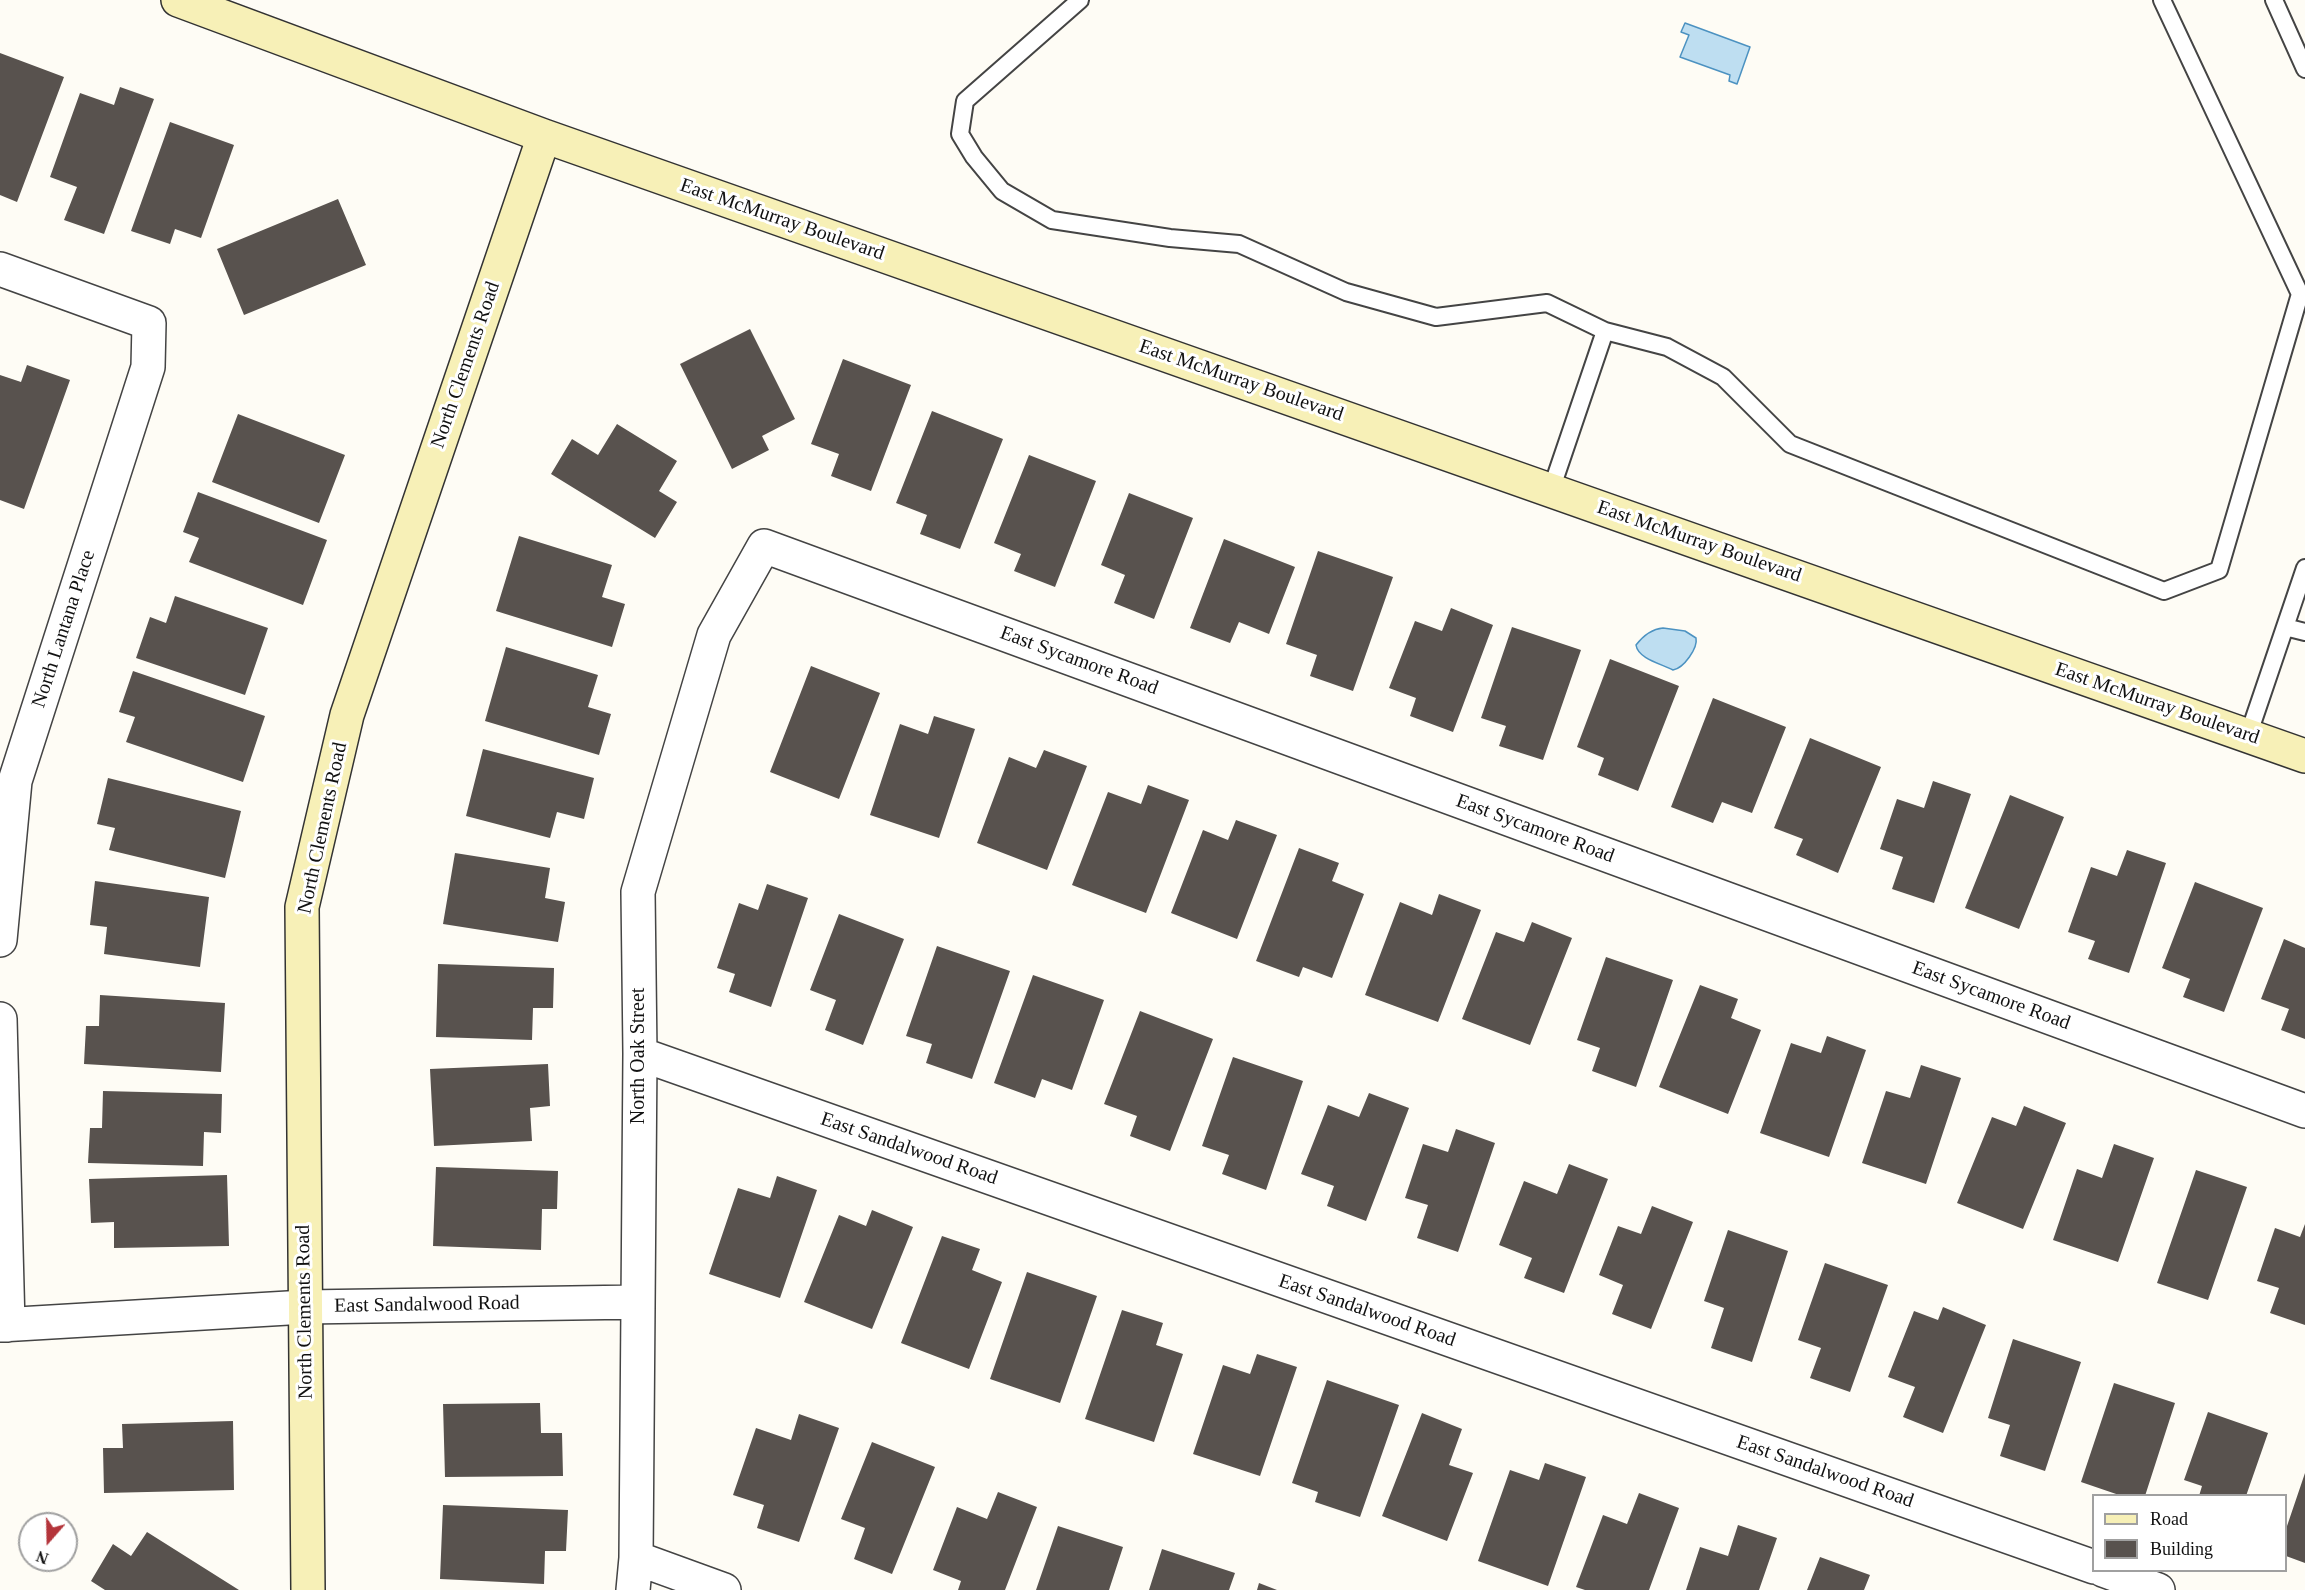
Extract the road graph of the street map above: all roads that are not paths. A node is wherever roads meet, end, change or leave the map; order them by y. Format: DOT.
graph roads {
  1 [pos="178,0"];
  2 [pos="1080,0"];
  3 [pos="2162,0"];
  4 [pos="2274,0"];
  5 [pos="2305,69"];
  6 [pos="544,136"];
  7 [pos="0,269"];
  8 [pos="1605,331"];
  9 [pos="1551,490"];
  10 [pos="765,546"];
  11 [pos="2305,568"];
  12 [pos="2285,627"];
  13 [pos="2305,632"];
  14 [pos="2248,736"];
  15 [pos="2305,756"];
  16 [pos="0,940"];
  17 [pos="0,1019"];
  18 [pos="640,1054"];
  19 [pos="2305,1111"];
  20 [pos="638,1302"];
  21 [pos="305,1308"];
  22 [pos="4,1325"];
  23 [pos="2092,1566"];
  24 [pos="2108,1572"];
  25 [pos="634,1574"];
  26 [pos="308,1590"];
  27 [pos="724,1590"];
  28 [pos="2158,1590"];
  1 -- 6 [label="street, East McMurray Boulevard"];
  2 -- 8 [label="lane"];
  3 -- 8 [label="lane"];
  4 -- 5 [label="lane"];
  6 -- 9 [label="street, East McMurray Boulevard"];
  6 -- 21 [label="street, North Clements Road"];
  7 -- 16 [label="street, North Lantana Place"];
  8 -- 9 [label="lane"];
  9 -- 14 [label="street, East McMurray Boulevard"];
  10 -- 18 [label="street, North Oak Street"];
  10 -- 19 [label="street, East Sycamore Road"];
  11 -- 12 [label="lane"];
  12 -- 13 [label="lane"];
  12 -- 14 [label="lane"];
  14 -- 15 [label="street, East McMurray Boulevard"];
  17 -- 22 [label="street"];
  18 -- 20 [label="street, North Oak Street"];
  18 -- 23 [label="street, East Sandalwood Road"];
  20 -- 21 [label="street, East Sandalwood Road"];
  20 -- 25 [label="street, North Oak Street"];
  21 -- 22 [label="street, East Sandalwood Road"];
  21 -- 26 [label="street, North Clements Road"];
  24 -- 28 [label="street"];
  25 -- 27 [label="street"];
}
